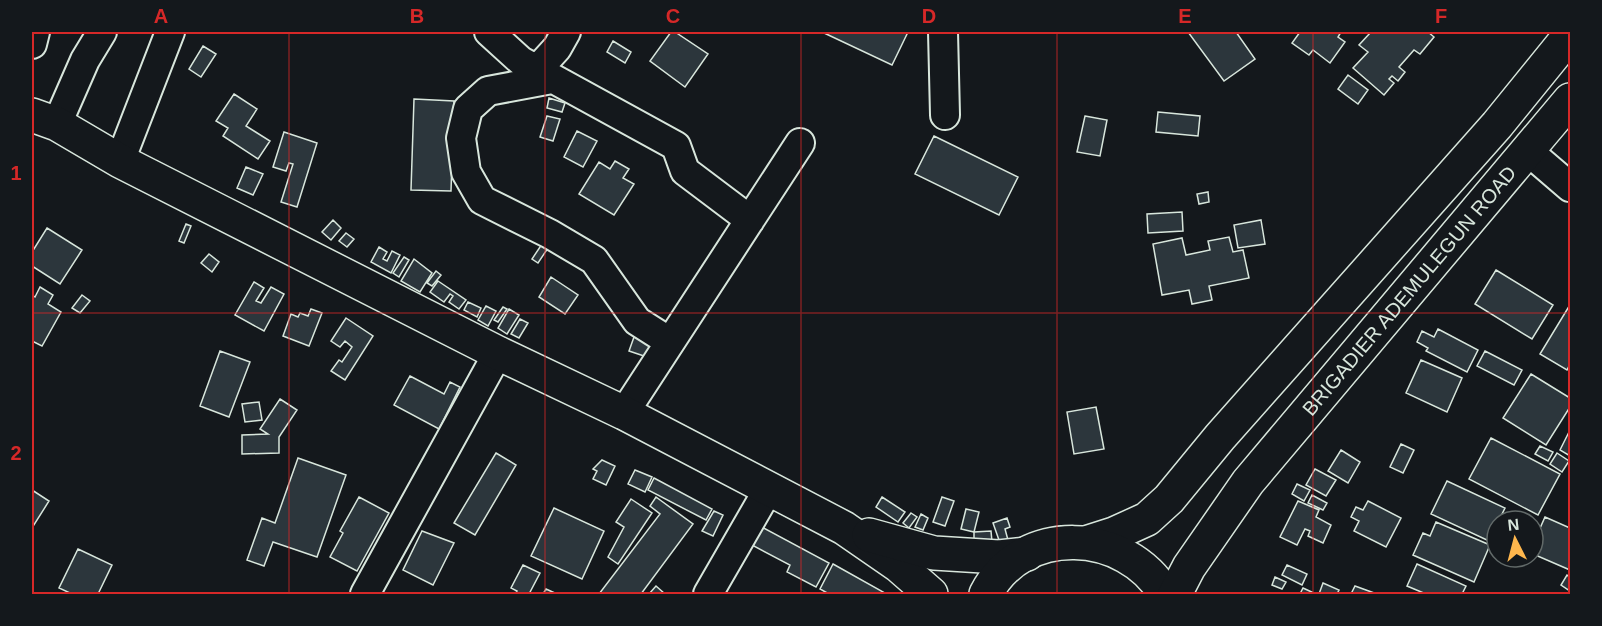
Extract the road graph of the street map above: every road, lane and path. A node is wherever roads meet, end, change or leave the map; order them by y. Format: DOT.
graph roads {
  1 [pos="34,32"];
  2 [pos="102,32"];
  3 [pos="170,32"];
  4 [pos="489,32"];
  5 [pos="566,32"];
  6 [pos="943,32"];
  7 [pos="1570,35"];
  8 [pos="32,44"];
  9 [pos="544,74"];
  10 [pos="1570,100"];
  11 [pos="945,115"];
  12 [pos="44,119"];
  13 [pos="800,143"];
  14 [pos="1528,151"];
  15 [pos="120,161"];
  16 [pos="1570,187"];
  17 [pos="750,220"];
  18 [pos="670,342"];
  19 [pos="498,353"];
  20 [pos="624,412"];
  21 [pos="768,490"];
  22 [pos="844,528"];
  23 [pos="1089,542"];
  24 [pos="1027,554"];
  25 [pos="365,594"];
  26 [pos="708,594"];
  27 [pos="931,594"];
  28 [pos="986,594"];
  29 [pos="1165,594"];
  30 [pos="1175,594"];
  1 -- 8 [label="street"];
  2 -- 12 [label="street"];
  3 -- 15 [label="street"];
  4 -- 9 [label="street"];
  5 -- 9 [label="street"];
  6 -- 11 [label="street"];
  7 -- 23 [label="main road"];
  9 -- 17 [label="street"];
  9 -- 18 [label="street"];
  10 -- 14 [label="main road, BRIGADIER ADEMULEGUN ROAD"];
  12 -- 15 [label="main road"];
  13 -- 17 [label="street"];
  14 -- 16 [label="street"];
  14 -- 30 [label="main road, BRIGADIER ADEMULEGUN ROAD"];
  15 -- 19 [label="main road"];
  17 -- 18 [label="street"];
  18 -- 20 [label="street"];
  19 -- 20 [label="main road"];
  19 -- 25 [label="street"];
  20 -- 21 [label="main road"];
  21 -- 22 [label="main road"];
  21 -- 26 [label="street"];
  22 -- 24 [label="main road"];
  22 -- 27 [label="main road"];
  23 -- 24 [label="main road"];
  23 -- 29 [label="main road"];
  24 -- 28 [label="main road"];
}
